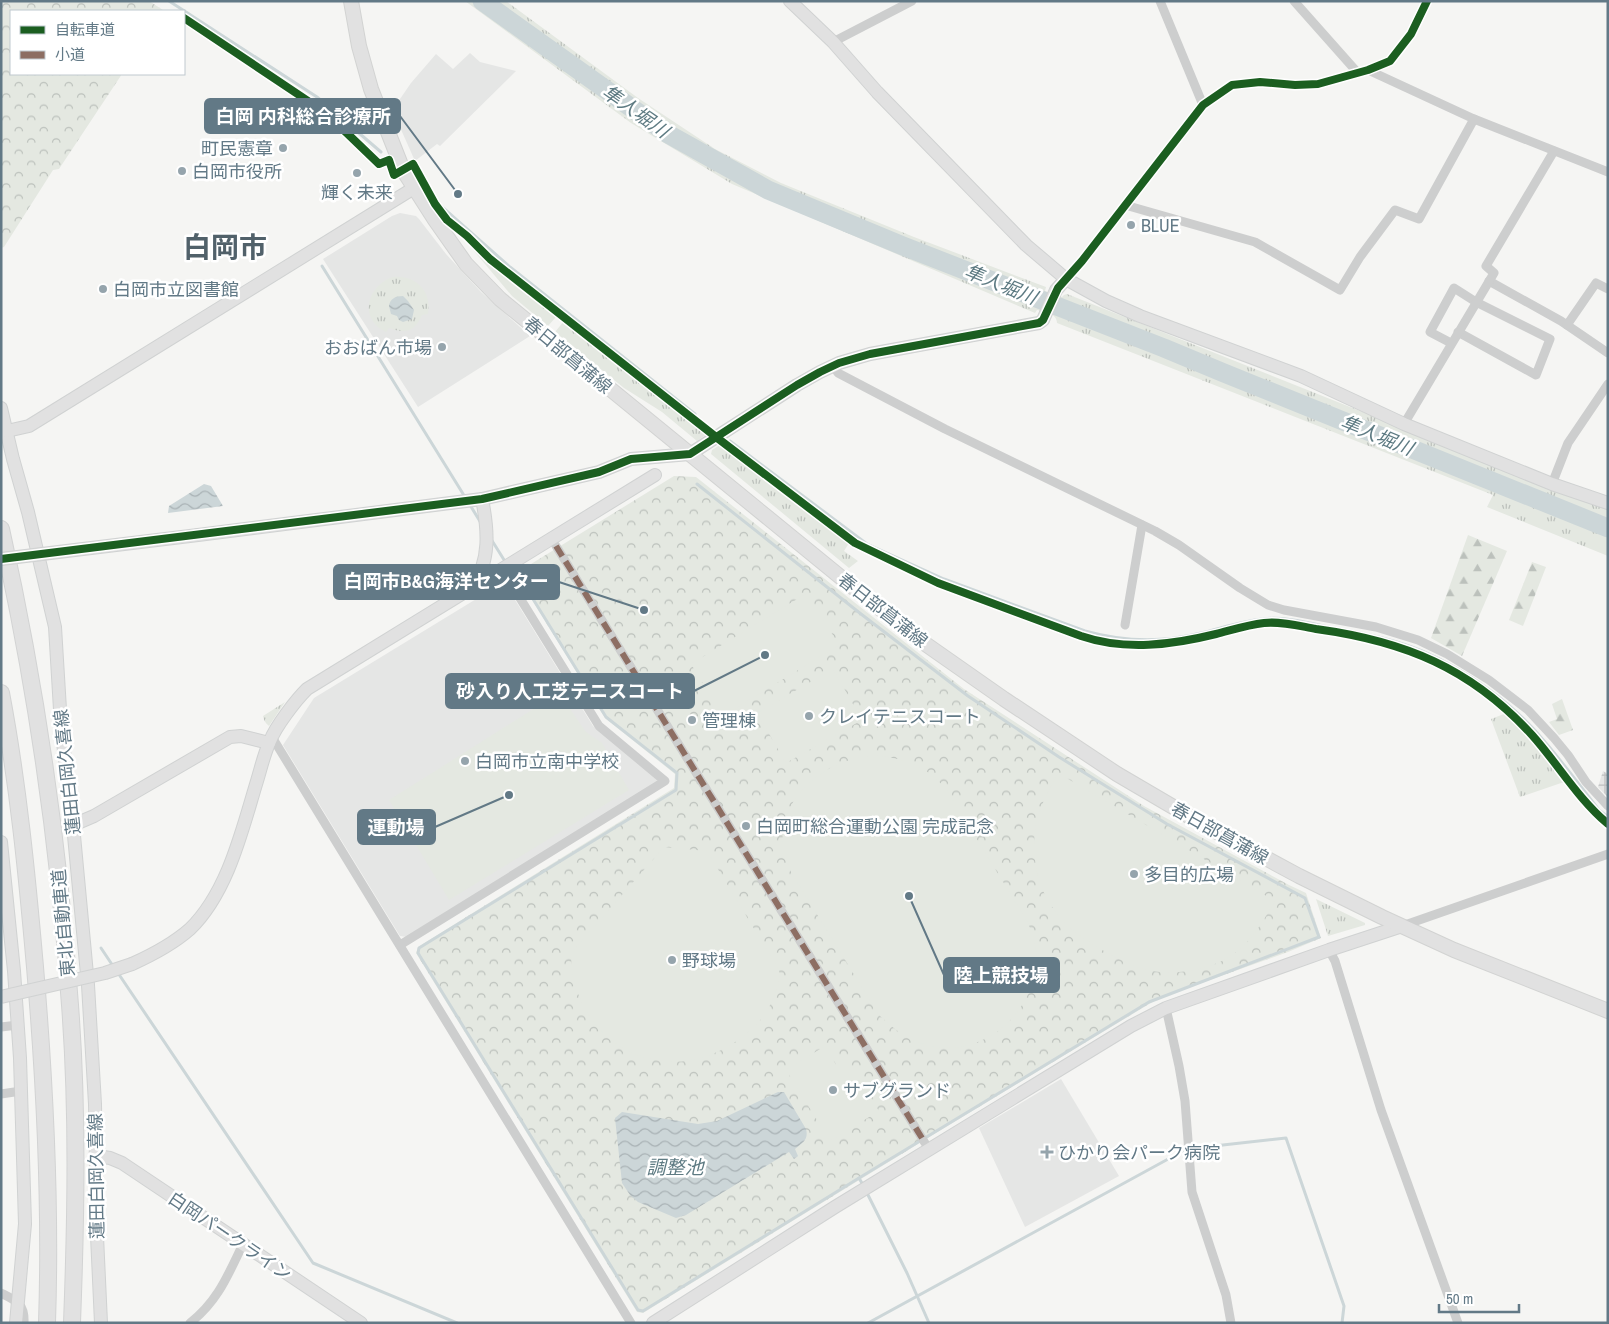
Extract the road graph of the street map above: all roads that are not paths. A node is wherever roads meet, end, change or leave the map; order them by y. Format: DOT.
graph roads {
  1 [pos="351,1"];
  2 [pos="790,1"];
  3 [pos="912,1"];
  4 [pos="1160,1"];
  5 [pos="1294,1"];
  6 [pos="1427,1"];
  7 [pos="833,42"];
  8 [pos="1368,70"];
  9 [pos="1357,72"];
  10 [pos="1203,104"];
  11 [pos="1474,119"];
  12 [pos="1554,151"];
  13 [pos="1608,172"];
  14 [pos="414,188"];
  15 [pos="1125,205"];
  16 [pos="1066,279"];
  17 [pos="1489,281"];
  18 [pos="1608,289"];
  19 [pos="1476,302"];
  20 [pos="1567,326"];
  21 [pos="1458,332"];
  22 [pos="1451,344"];
  23 [pos="1607,352"];
  24 [pos="833,366"];
  25 [pos="1608,384"];
  26 [pos="1,408"];
  27 [pos="1404,424"];
  28 [pos="7,431"];
  29 [pos="690,454"];
  30 [pos="655,475"];
  31 [pos="1552,484"];
  32 [pos="482,498"];
  33 [pos="1608,503"];
  34 [pos="1142,525"];
  35 [pos="1,528"];
  36 [pos="556,546"];
  37 [pos="1,559"];
  38 [pos="502,569"];
  39 [pos="471,588"];
  40 [pos="1125,624"];
  41 [pos="1,693"];
  42 [pos="270,740"];
  43 [pos="1608,806"];
  44 [pos="73,825"];
  45 [pos="1,842"];
  46 [pos="1608,854"];
  47 [pos="3,875"];
  48 [pos="1402,926"];
  49 [pos="400,945"];
  50 [pos="1329,950"];
  51 [pos="1,997"];
  52 [pos="1166,1008"];
  53 [pos="1608,1011"];
  54 [pos="18,1025"];
  55 [pos="1,1027"];
  56 [pos="21,1091"];
  57 [pos="1,1094"];
  58 [pos="926,1143"];
  59 [pos="96,1156"];
  60 [pos="243,1244"];
  61 [pos="1,1293"];
  62 [pos="19,1303"];
  63 [pos="99,1308"];
  64 [pos="16,1323"];
  65 [pos="24,1323"];
  66 [pos="47,1323"];
  67 [pos="72,1323"];
  68 [pos="95,1323"];
  69 [pos="101,1323"];
  70 [pos="190,1323"];
  71 [pos="361,1323"];
  72 [pos="631,1323"];
  73 [pos="653,1323"];
  74 [pos="1231,1323"];
  75 [pos="1458,1323"];
  1 -- 14 [label="main road, 春日部菖蒲線"];
  2 -- 7 [label="street"];
  3 -- 7 [label="street"];
  4 -- 10 [label="street"];
  5 -- 9 [label="street"];
  6 -- 8 [label="street"];
  7 -- 16 [label="street"];
  8 -- 9 [label="street"];
  8 -- 11 [label="street"];
  9 -- 10 [label="street"];
  10 -- 15 [label="street"];
  11 -- 12 [label="street"];
  11 -- 15 [label="street"];
  12 -- 13 [label="street"];
  12 -- 17 [label="street"];
  14 -- 28 [label="street"];
  14 -- 29 [label="main road, 春日部菖蒲線"];
  15 -- 16 [label="street"];
  16 -- 24 [label="street"];
  16 -- 27 [label="street"];
  17 -- 19 [label="street"];
  17 -- 20 [label="street"];
  18 -- 20 [label="street"];
  19 -- 21 [label="street"];
  19 -- 21 [label="street"];
  19 -- 22 [label="street"];
  20 -- 23 [label="street"];
  21 -- 22 [label="street"];
  22 -- 27 [label="street"];
  24 -- 29 [label="street"];
  24 -- 34 [label="street"];
  25 -- 31 [label="street"];
  26 -- 28 [label="street, 蓮田白岡久喜線"];
  27 -- 31 [label="street"];
  28 -- 44 [label="street, 蓮田白岡久喜線"];
  29 -- 32 [label="street"];
  29 -- 48 [label="main road, 春日部菖蒲線"];
  30 -- 38 [label="street"];
  31 -- 33 [label="street"];
  32 -- 37 [label="street, bridge"];
  32 -- 39 [label="street"];
  34 -- 40 [label="street"];
  34 -- 43 [label="street"];
  35 -- 67 [label="highway, 東北自動車道"];
  36 -- 58 [label="street"];
  38 -- 39 [label="street"];
  38 -- 49 [label="street"];
  39 -- 42 [label="street"];
  41 -- 66 [label="highway, 東北自動車道"];
  42 -- 44 [label="street"];
  42 -- 49 [label="street"];
  42 -- 51 [label="street, bridge"];
  44 -- 59 [label="street, 蓮田白岡久喜線"];
  45 -- 47 [label="street"];
  46 -- 48 [label="street"];
  47 -- 54 [label="street"];
  48 -- 50 [label="street"];
  48 -- 53 [label="main road, 春日部菖蒲線"];
  49 -- 72 [label="street"];
  50 -- 52 [label="street"];
  50 -- 75 [label="street"];
  52 -- 73 [label="street"];
  52 -- 74 [label="street"];
  54 -- 55 [label="street"];
  54 -- 56 [label="street"];
  56 -- 57 [label="street"];
  56 -- 62 [label="street"];
  59 -- 60 [label="street, 白岡パークライン"];
  59 -- 63 [label="street, 蓮田白岡久喜線"];
  60 -- 70 [label="street"];
  60 -- 71 [label="street, 白岡パークライン"];
  61 -- 62 [label="street"];
  62 -- 64 [label="street"];
  62 -- 65 [label="street"];
  63 -- 68 [label="street"];
  63 -- 69 [label="street, 蓮田白岡久喜線"];
}
